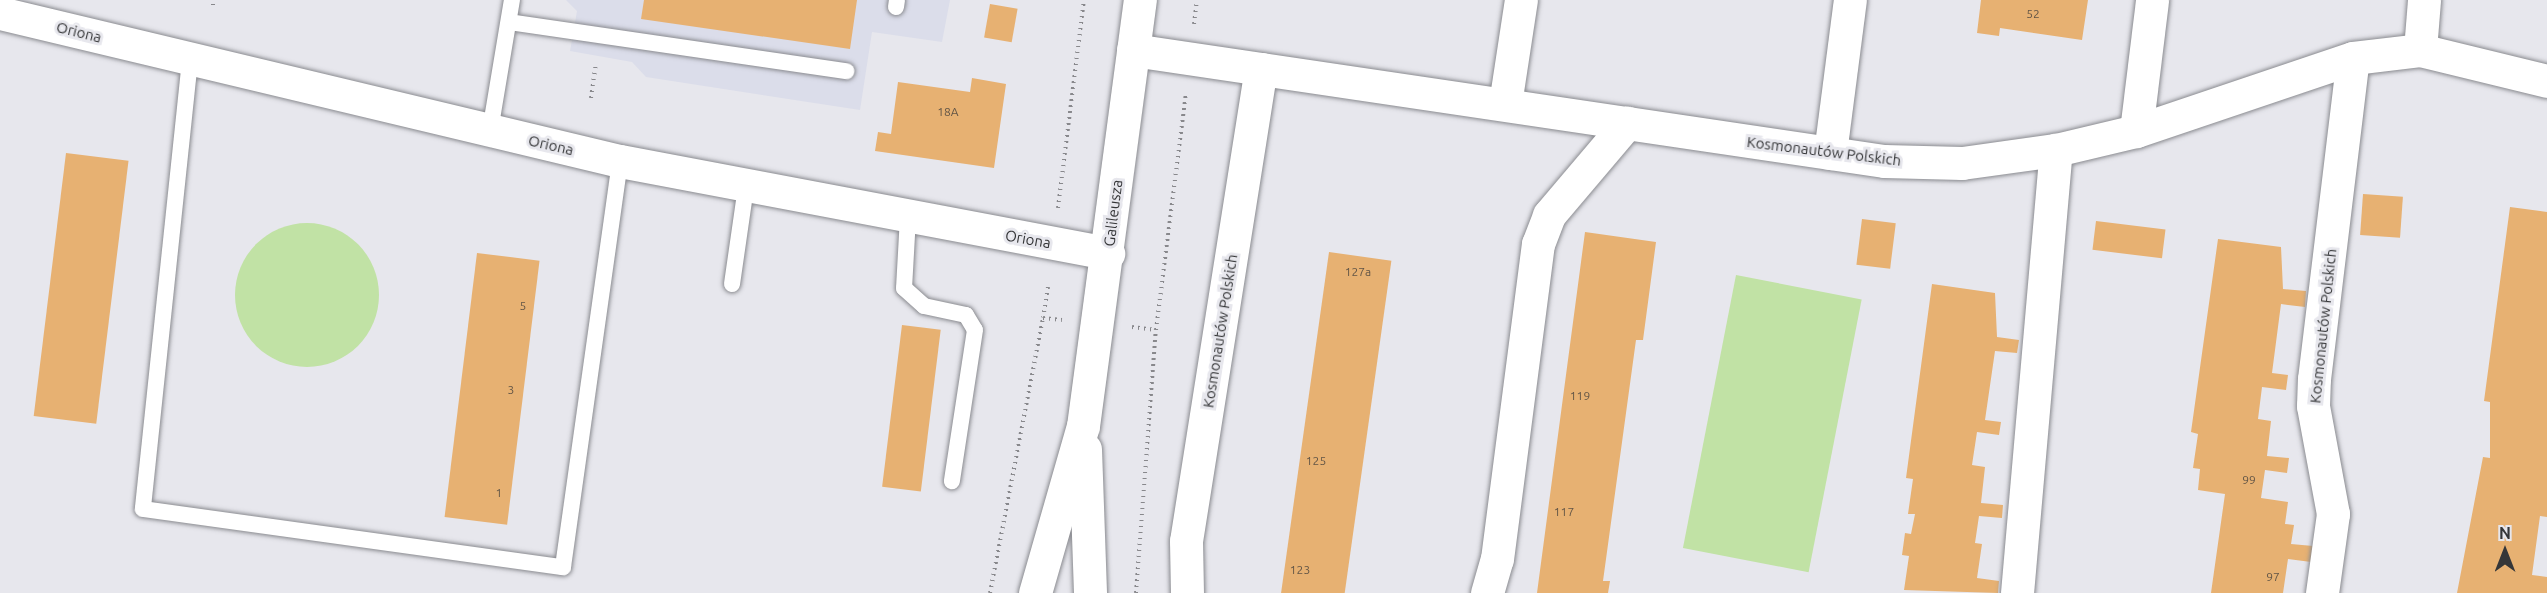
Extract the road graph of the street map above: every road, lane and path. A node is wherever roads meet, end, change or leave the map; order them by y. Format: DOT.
graph roads {
  1 [pos="512,0"];
  2 [pos="1084,0"];
  3 [pos="1140,0"];
  4 [pos="1197,0"];
  5 [pos="1521,0"];
  6 [pos="1850,0"];
  7 [pos="2152,0"];
  8 [pos="2424,0"];
  9 [pos="0,13"];
  10 [pos="509,22"];
  11 [pos="1194,23"];
  12 [pos="601,35"];
  13 [pos="1133,50"];
  14 [pos="2420,50"];
  15 [pos="2353,58"];
  16 [pos="189,60"];
  17 [pos="1261,69"];
  18 [pos="846,71"];
  19 [pos="2547,81"];
  20 [pos="1186,96"];
  21 [pos="591,98"];
  22 [pos="1505,104"];
  23 [pos="1627,123"];
  24 [pos="490,130"];
  25 [pos="2136,130"];
  26 [pos="2056,150"];
  27 [pos="1830,153"];
  28 [pos="620,161"];
  29 [pos="746,187"];
  30 [pos="1058,211"];
  31 [pos="908,217"];
  32 [pos="1108,254"];
  33 [pos="732,284"];
  34 [pos="1048,287"];
  35 [pos="1043,318"];
  36 [pos="1058,319"];
  37 [pos="1142,328"];
  38 [pos="1156,330"];
  39 [pos="1083,426"];
  40 [pos="952,481"];
  41 [pos="990,593"];
  42 [pos="1035,593"];
  43 [pos="1090,593"];
  44 [pos="1136,593"];
  45 [pos="1187,593"];
  46 [pos="1487,593"];
  47 [pos="2017,593"];
  48 [pos="2322,593"];
  1 -- 10 [label="lane"];
  2 -- 30 [label="path"];
  3 -- 13 [label="street, Galileusza"];
  4 -- 11 [label="path"];
  5 -- 22 [label="street"];
  6 -- 27 [label="street"];
  7 -- 25 [label="street"];
  8 -- 14 [label="street"];
  9 -- 16 [label="street, Oriona"];
  10 -- 12 [label="lane"];
  10 -- 24 [label="lane"];
  12 -- 18 [label="lane"];
  12 -- 21 [label="path"];
  13 -- 17 [label="street, Kosmonautów Polskich"];
  13 -- 32 [label="street, Galileusza"];
  14 -- 15 [label="street, Kosmonautów Polskich"];
  14 -- 19 [label="street, Kosmonautów Polskich"];
  15 -- 25 [label="street, Kosmonautów Polskich"];
  15 -- 48 [label="street, Kosmonautów Polskich"];
  16 -- 24 [label="street, Oriona"];
  16 -- 28 [label="lane"];
  17 -- 22 [label="street, Kosmonautów Polskich"];
  17 -- 45 [label="street, Kosmonautów Polskich"];
  20 -- 38 [label="path"];
  22 -- 23 [label="street, Kosmonautów Polskich"];
  23 -- 27 [label="street, Kosmonautów Polskich"];
  23 -- 46 [label="street"];
  24 -- 28 [label="street, Oriona"];
  25 -- 26 [label="street, Kosmonautów Polskich"];
  26 -- 27 [label="street, Kosmonautów Polskich"];
  26 -- 47 [label="street"];
  28 -- 29 [label="street, Oriona"];
  29 -- 31 [label="street, Oriona"];
  29 -- 33 [label="lane"];
  31 -- 32 [label="street, Oriona"];
  31 -- 40 [label="lane"];
  32 -- 39 [label="street, Galileusza"];
  34 -- 35 [label="path"];
  35 -- 36 [label="path"];
  35 -- 41 [label="path"];
  37 -- 38 [label="path"];
  38 -- 44 [label="path"];
  39 -- 42 [label="street, Galileusza"];
  39 -- 43 [label="street, Galileusza"];
}
